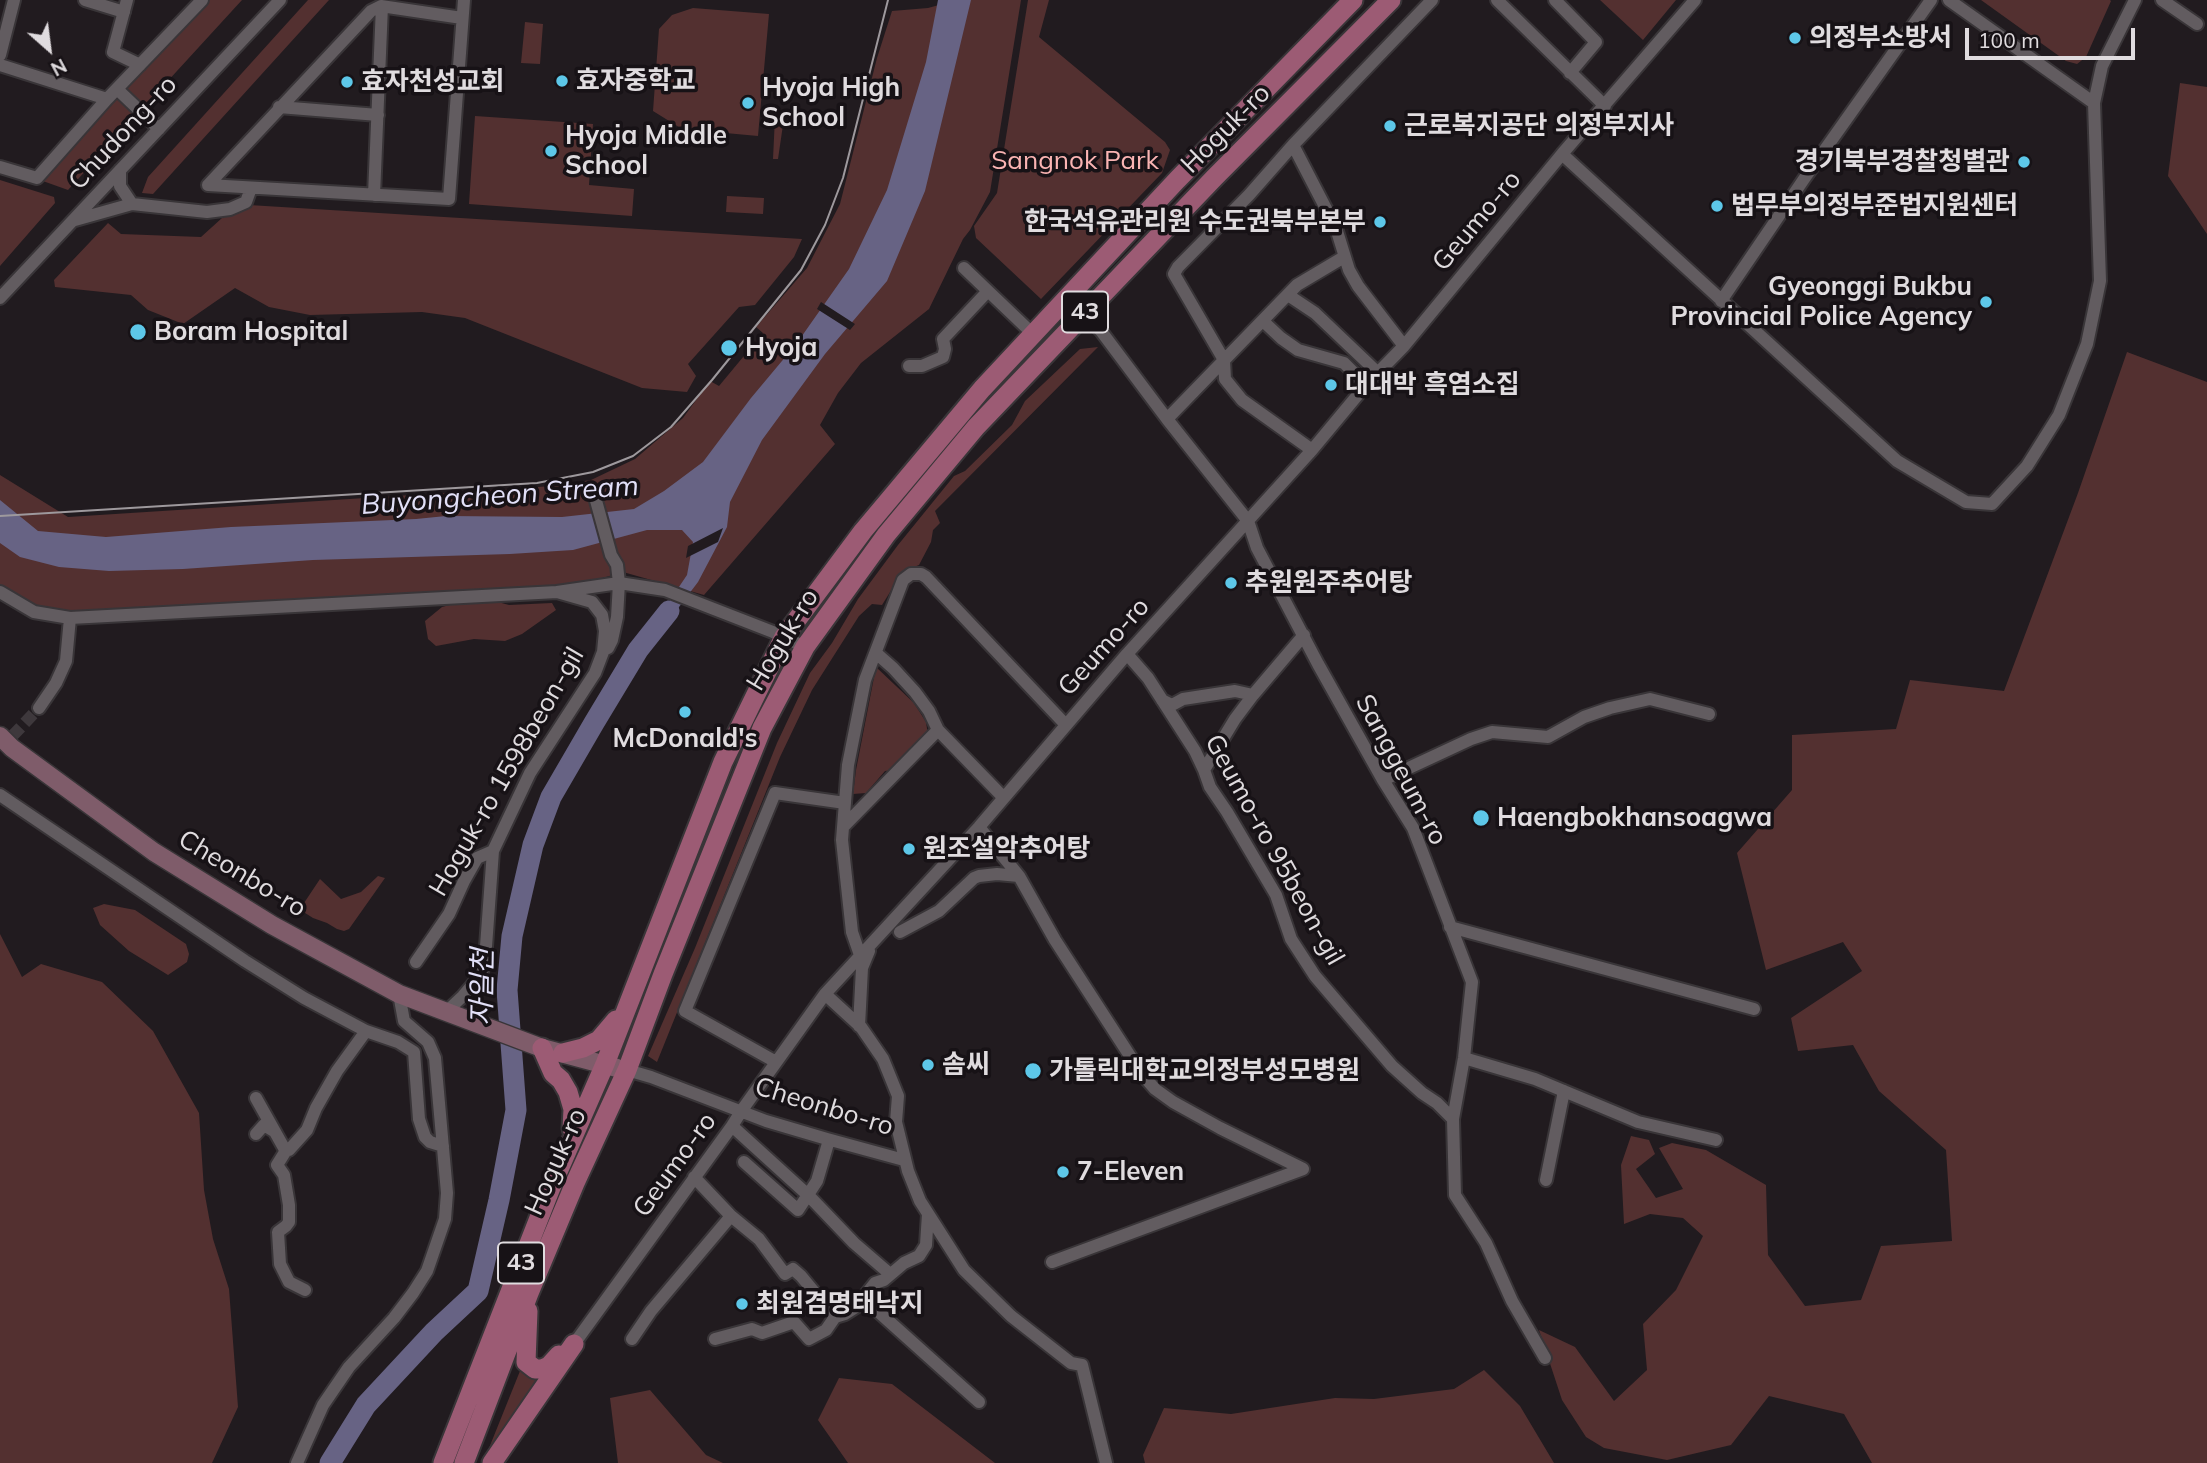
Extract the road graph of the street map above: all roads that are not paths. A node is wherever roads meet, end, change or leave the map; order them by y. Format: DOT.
graph roads {
  1 [pos="14,0"];
  2 [pos="85,0"];
  3 [pos="202,0"];
  4 [pos="280,0"];
  5 [pos="464,0"];
  6 [pos="1353,0"];
  7 [pos="1391,0"];
  8 [pos="1432,0"];
  9 [pos="1555,0"];
  10 [pos="1695,0"];
  11 [pos="1931,0"];
  12 [pos="1949,0"];
  13 [pos="2134,0"];
  14 [pos="2162,0"];
  15 [pos="1504,2"];
  16 [pos="125,6"];
  17 [pos="382,6"];
  18 [pos="462,18"];
  19 [pos="2197,24"];
  20 [pos="0,55"];
  21 [pos="0,65"];
  22 [pos="140,65"];
  23 [pos="1570,73"];
  24 [pos="117,89"];
  25 [pos="107,99"];
  26 [pos="2094,103"];
  27 [pos="1605,106"];
  28 [pos="279,107"];
  29 [pos="378,116"];
  30 [pos="159,129"];
  31 [pos="1293,145"];
  32 [pos="1562,154"];
  33 [pos="0,167"];
  34 [pos="120,170"];
  35 [pos="251,188"];
  36 [pos="374,195"];
  37 [pos="132,204"];
  38 [pos="71,222"];
  39 [pos="1344,257"];
  40 [pos="964,268"];
  41 [pos="988,291"];
  42 [pos="1287,295"];
  43 [pos="1068,297"];
  44 [pos="0,298"];
  45 [pos="1721,301"];
  46 [pos="1084,313"];
  47 [pos="1264,322"];
  48 [pos="1033,334"];
  49 [pos="1404,346"];
  50 [pos="1224,360"];
  51 [pos="909,366"];
  52 [pos="1377,372"];
  53 [pos="1366,385"];
  54 [pos="1167,419"];
  55 [pos="1312,450"];
  56 [pos="595,496"];
  57 [pos="1248,521"];
  58 [pos="619,583"];
  59 [pos="0,592"];
  60 [pos="557,592"];
  61 [pos="71,618"];
  62 [pos="1304,635"];
  63 [pos="784,636"];
  64 [pos="805,647"];
  65 [pos="876,653"];
  66 [pos="1127,654"];
  67 [pos="595,673"];
  68 [pos="760,685"];
  69 [pos="1253,695"];
  70 [pos="1162,700"];
  71 [pos="39,708"];
  72 [pos="1709,714"];
  73 [pos="1065,724"];
  74 [pos="762,728"];
  75 [pos="938,730"];
  76 [pos="0,736"];
  77 [pos="1204,770"];
  78 [pos="1383,780"];
  79 [pos="0,795"];
  80 [pos="1004,798"];
  81 [pos="845,803"];
  82 [pos="843,827"];
  83 [pos="979,827"];
  84 [pos="493,851"];
  85 [pos="1020,876"];
  86 [pos="1450,927"];
  87 [pos="900,932"];
  88 [pos="873,942"];
  89 [pos="860,955"];
  90 [pos="416,962"];
  91 [pos="399,994"];
  92 [pos="825,994"];
  93 [pos="629,1002"];
  94 [pos="1754,1009"];
  95 [pos="446,1012"];
  96 [pos="859,1026"];
  97 [pos="366,1031"];
  98 [pos="542,1048"];
  99 [pos="562,1054"];
  100 [pos="1464,1058"];
  101 [pos="776,1062"];
  102 [pos="604,1065"];
  103 [pos="626,1070"];
  104 [pos="1564,1091"];
  105 [pos="256,1098"];
  106 [pos="741,1110"];
  107 [pos="1452,1119"];
  108 [pos="732,1126"];
  109 [pos="274,1131"];
  110 [pos="257,1134"];
  111 [pos="829,1140"];
  112 [pos="1716,1140"];
  113 [pos="443,1146"];
  114 [pos="287,1149"];
  115 [pos="568,1150"];
  116 [pos="904,1160"];
  117 [pos="744,1162"];
  118 [pos="694,1177"];
  119 [pos="1546,1180"];
  120 [pos="809,1196"];
  121 [pos="928,1214"];
  122 [pos="731,1216"];
  123 [pos="1052,1262"];
  124 [pos="890,1273"];
  125 [pos="305,1290"];
  126 [pos="528,1293"];
  127 [pos="863,1298"];
  128 [pos="835,1317"];
  129 [pos="632,1339"];
  130 [pos="715,1339"];
  131 [pos="574,1344"];
  132 [pos="1545,1358"];
  133 [pos="979,1402"];
  134 [pos="297,1463"];
  135 [pos="443,1463"];
  136 [pos="464,1463"];
  137 [pos="492,1463"];
  138 [pos="1106,1463"];
  1 -- 20 [label="street"];
  2 -- 16 [label="street"];
  3 -- 22 [label="street"];
  4 -- 30 [label="street, Chudong-ro"];
  5 -- 18 [label="street"];
  6 -- 43 [label="main road, Hoguk-ro / 43"];
  7 -- 46 [label="main road, Hoguk-ro / 43"];
  8 -- 31 [label="street"];
  9 -- 23 [label="street"];
  10 -- 27 [label="street, Geumo-ro"];
  11 -- 45 [label="street"];
  12 -- 26 [label="street"];
  13 -- 26 [label="street"];
  14 -- 19 [label="street"];
  15 -- 23 [label="street"];
  16 -- 22 [label="street"];
  17 -- 18 [label="street"];
  17 -- 28 [label="street"];
  17 -- 29 [label="street"];
  18 -- 36 [label="street"];
  21 -- 25 [label="street"];
  22 -- 24 [label="street"];
  23 -- 27 [label="street"];
  24 -- 25 [label="street"];
  24 -- 30 [label="street"];
  25 -- 33 [label="street"];
  26 -- 45 [label="street"];
  27 -- 32 [label="street, Geumo-ro"];
  28 -- 29 [label="street"];
  28 -- 35 [label="street"];
  29 -- 36 [label="street"];
  30 -- 34 [label="street, Chudong-ro"];
  31 -- 39 [label="street"];
  31 -- 50 [label="street"];
  32 -- 45 [label="street"];
  32 -- 49 [label="street, Geumo-ro"];
  34 -- 37 [label="street"];
  34 -- 38 [label="street, Chudong-ro"];
  35 -- 36 [label="street"];
  35 -- 37 [label="street"];
  37 -- 38 [label="street"];
  38 -- 44 [label="street, Chudong-ro"];
  39 -- 42 [label="street"];
  39 -- 49 [label="street"];
  40 -- 41 [label="street"];
  41 -- 48 [label="street"];
  41 -- 51 [label="street"];
  42 -- 47 [label="street"];
  42 -- 52 [label="street"];
  43 -- 46 [label="street, Sanggeum-ro"];
  43 -- 48 [label="main road, Hoguk-ro / 43"];
  46 -- 54 [label="street, Sanggeum-ro"];
  46 -- 64 [label="main road, Hoguk-ro / 43"];
  47 -- 50 [label="street"];
  47 -- 53 [label="street"];
  48 -- 63 [label="main road, Hoguk-ro / 43"];
  49 -- 52 [label="street, Geumo-ro"];
  50 -- 54 [label="street"];
  50 -- 55 [label="street"];
  52 -- 53 [label="street, Geumo-ro"];
  53 -- 55 [label="street, Geumo-ro"];
  54 -- 57 [label="street, Sanggeum-ro"];
  55 -- 57 [label="street, Geumo-ro"];
  56 -- 58 [label="street"];
  57 -- 62 [label="street, Sanggeum-ro"];
  57 -- 66 [label="street, Geumo-ro"];
  58 -- 60 [label="street"];
  58 -- 63 [label="street"];
  58 -- 67 [label="street"];
  59 -- 61 [label="street"];
  60 -- 61 [label="street"];
  60 -- 67 [label="street, Hoguk-ro 1598beon-gil"];
  61 -- 71 [label="street"];
  62 -- 69 [label="street"];
  62 -- 78 [label="street, Sanggeum-ro"];
  63 -- 64 [label="street"];
  63 -- 68 [label="main road, Hoguk-ro / 43"];
  64 -- 74 [label="main road, Hoguk-ro / 43"];
  65 -- 73 [label="street"];
  65 -- 75 [label="street"];
  65 -- 81 [label="street"];
  66 -- 70 [label="street, Geumo-ro 95beon-gil"];
  66 -- 73 [label="street, Geumo-ro"];
  67 -- 84 [label="street, Hoguk-ro 1598beon-gil"];
  68 -- 74 [label="main road"];
  68 -- 93 [label="main road, Hoguk-ro / 43"];
  69 -- 70 [label="street"];
  69 -- 77 [label="street"];
  70 -- 77 [label="street, Geumo-ro 95beon-gil"];
  72 -- 78 [label="street"];
  73 -- 80 [label="street, Geumo-ro"];
  74 -- 103 [label="main road, Hoguk-ro / 43"];
  75 -- 80 [label="street"];
  75 -- 82 [label="street"];
  76 -- 91 [label="main road, Cheonbo-ro"];
  77 -- 107 [label="street, Geumo-ro 95beon-gil"];
  78 -- 86 [label="street, Sanggeum-ro"];
  79 -- 97 [label="street"];
  80 -- 83 [label="street, Geumo-ro"];
  81 -- 82 [label="street"];
  81 -- 101 [label="street"];
  82 -- 89 [label="street"];
  83 -- 85 [label="street"];
  83 -- 88 [label="street, Geumo-ro"];
  84 -- 90 [label="street, Hoguk-ro 1598beon-gil"];
  84 -- 95 [label="street"];
  85 -- 87 [label="street"];
  85 -- 123 [label="street"];
  86 -- 94 [label="street"];
  86 -- 100 [label="street, Sanggeum-ro"];
  88 -- 89 [label="street, Geumo-ro"];
  88 -- 96 [label="street"];
  89 -- 92 [label="street, Geumo-ro"];
  91 -- 95 [label="main road, Cheonbo-ro"];
  91 -- 113 [label="street"];
  92 -- 96 [label="street"];
  92 -- 101 [label="street, Geumo-ro"];
  93 -- 99 [label="main road"];
  93 -- 102 [label="main road, Hoguk-ro / 43"];
  95 -- 98 [label="main road, Cheonbo-ro"];
  96 -- 116 [label="street"];
  97 -- 113 [label="street"];
  97 -- 114 [label="street"];
  98 -- 99 [label="main road, Cheonbo-ro"];
  98 -- 115 [label="main road"];
  99 -- 102 [label="main road, Cheonbo-ro"];
  100 -- 104 [label="street"];
  100 -- 107 [label="street, Sanggeum-ro"];
  101 -- 106 [label="street, Geumo-ro"];
  102 -- 103 [label="main road, Cheonbo-ro"];
  102 -- 115 [label="main road, Hoguk-ro / 43"];
  103 -- 106 [label="street, Cheonbo-ro"];
  103 -- 126 [label="main road, Hoguk-ro / 43"];
  104 -- 112 [label="street"];
  104 -- 119 [label="street"];
  105 -- 109 [label="street"];
  106 -- 108 [label="street, Geumo-ro"];
  106 -- 111 [label="street, Cheonbo-ro"];
  107 -- 132 [label="street, Sanggeum-ro"];
  108 -- 118 [label="street, Geumo-ro"];
  108 -- 120 [label="street"];
  109 -- 110 [label="street"];
  109 -- 114 [label="street"];
  111 -- 116 [label="street, Cheonbo-ro"];
  111 -- 120 [label="street"];
  113 -- 134 [label="street"];
  114 -- 125 [label="street"];
  115 -- 135 [label="main road, Hoguk-ro / 43"];
  116 -- 121 [label="street, Cheonbo-ro"];
  117 -- 120 [label="street"];
  118 -- 122 [label="street"];
  118 -- 131 [label="street, Geumo-ro"];
  120 -- 124 [label="street"];
  121 -- 124 [label="street"];
  121 -- 138 [label="street, Cheonbo-ro"];
  122 -- 128 [label="street"];
  122 -- 129 [label="street"];
  124 -- 127 [label="street"];
  126 -- 131 [label="main road"];
  126 -- 136 [label="main road, Hoguk-ro / 43"];
  127 -- 128 [label="street"];
  127 -- 133 [label="street"];
  128 -- 130 [label="street"];
  131 -- 137 [label="main road"];
}
